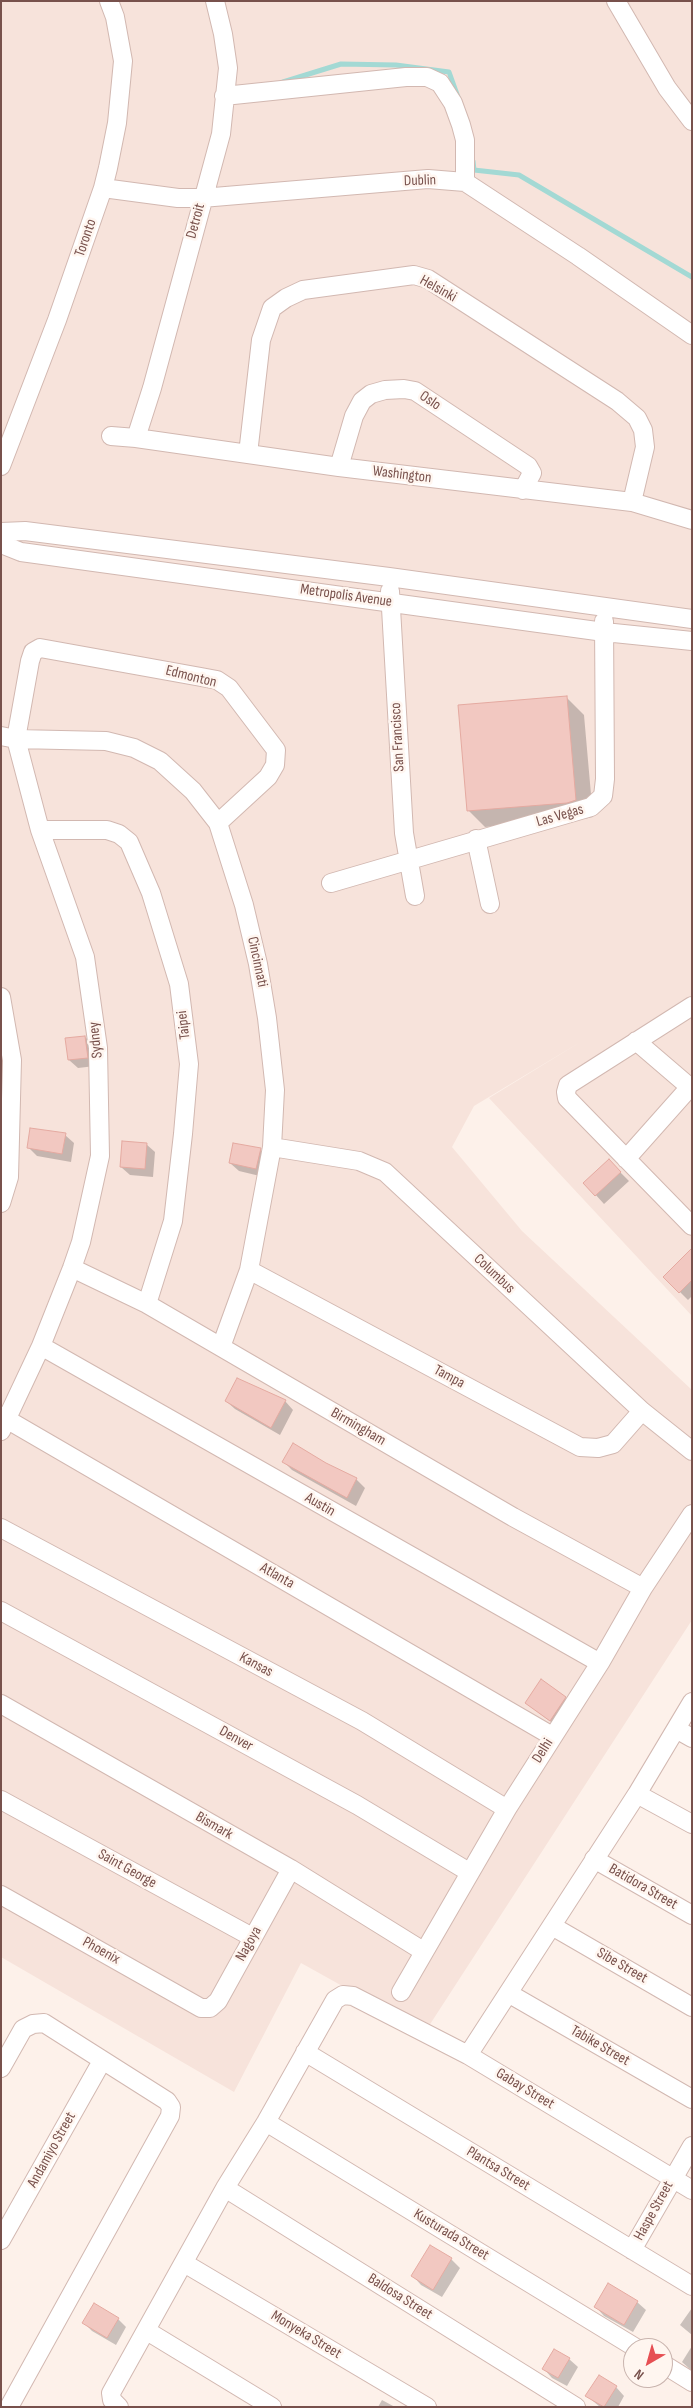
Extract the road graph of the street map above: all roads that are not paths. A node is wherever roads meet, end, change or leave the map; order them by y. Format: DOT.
graph roads {
  1 [pos="108,1"];
  2 [pos="215,1"];
  3 [pos="616,1"];
  4 [pos="224,96"];
  5 [pos="692,121"];
  6 [pos="465,182"];
  7 [pos="103,188"];
  8 [pos="202,198"];
  9 [pos="692,335"];
  10 [pos="111,436"];
  11 [pos="136,438"];
  12 [pos="248,454"];
  13 [pos="1,466"];
  14 [pos="339,467"];
  15 [pos="523,490"];
  16 [pos="632,502"];
  17 [pos="692,520"];
  18 [pos="1,532"];
  19 [pos="1,544"];
  20 [pos="389,577"];
  21 [pos="390,602"];
  22 [pos="604,606"];
  23 [pos="692,619"];
  24 [pos="604,632"];
  25 [pos="692,641"];
  26 [pos="40,648"];
  27 [pos="8,738"];
  28 [pos="218,823"];
  29 [pos="40,830"];
  30 [pos="476,839"];
  31 [pos="408,860"];
  32 [pos="331,883"];
  33 [pos="415,896"];
  34 [pos="490,904"];
  35 [pos="1,997"];
  36 [pos="692,1006"];
  37 [pos="636,1041"];
  38 [pos="691,1088"];
  39 [pos="272,1147"];
  40 [pos="626,1159"];
  41 [pos="1,1203"];
  42 [pos="689,1217"];
  43 [pos="72,1268"];
  44 [pos="249,1270"];
  45 [pos="147,1304"];
  46 [pos="41,1346"];
  47 [pos="221,1347"];
  48 [pos="642,1411"];
  49 [pos="3,1422"];
  50 [pos="692,1451"];
  51 [pos="692,1514"];
  52 [pos="1,1528"];
  53 [pos="642,1588"];
  54 [pos="1,1611"];
  55 [pos="600,1663"];
  56 [pos="692,1702"];
  57 [pos="1,1704"];
  58 [pos="676,1729"];
  59 [pos="552,1736"];
  60 [pos="692,1738"];
  61 [pos="637,1794"];
  62 [pos="1,1800"];
  63 [pos="507,1809"];
  64 [pos="692,1824"];
  65 [pos="594,1859"];
  66 [pos="291,1870"];
  67 [pos="469,1872"];
  68 [pos="1,1895"];
  69 [pos="692,1915"];
  70 [pos="552,1926"];
  71 [pos="252,1937"];
  72 [pos="423,1951"];
  73 [pos="401,1992"];
  74 [pos="508,1994"];
  75 [pos="692,2006"];
  76 [pos="201,2008"];
  77 [pos="305,2052"];
  78 [pos="468,2055"];
  79 [pos="102,2061"];
  80 [pos="1,2068"];
  81 [pos="692,2099"];
  82 [pos="266,2122"];
  83 [pos="692,2146"];
  84 [pos="672,2178"];
  85 [pos="225,2188"];
  86 [pos="692,2190"];
  87 [pos="1,2240"];
  88 [pos="632,2250"];
  89 [pos="184,2263"];
  90 [pos="692,2286"];
  91 [pos="147,2331"];
  92 [pos="623,2340"];
  93 [pos="673,2370"];
  94 [pos="692,2382"];
  95 [pos="9,2407"];
  96 [pos="119,2407"];
  97 [pos="272,2407"];
  98 [pos="427,2407"];
  99 [pos="576,2407"];
  1 -- 7 [label="street, Toronto"];
  2 -- 4 [label="street, Detroit"];
  3 -- 5 [label="street"];
  4 -- 6 [label="street"];
  4 -- 8 [label="street, Detroit"];
  6 -- 8 [label="street, Dublin"];
  6 -- 9 [label="street, Dublin"];
  7 -- 8 [label="street, Dublin"];
  7 -- 13 [label="street, Toronto"];
  8 -- 11 [label="street, Detroit"];
  10 -- 11 [label="street, Washington"];
  11 -- 12 [label="street, Washington"];
  12 -- 14 [label="street, Washington"];
  12 -- 16 [label="street, Helsinki"];
  14 -- 15 [label="street, Washington"];
  14 -- 15 [label="street, Oslo"];
  15 -- 16 [label="street, Washington"];
  16 -- 17 [label="street, Washington"];
  18 -- 20 [label="street, Metropolis Avenue"];
  19 -- 21 [label="street, Metropolis Avenue"];
  20 -- 21 [label="street, San Francisco"];
  20 -- 22 [label="street, Metropolis Avenue"];
  21 -- 24 [label="street, Metropolis Avenue"];
  21 -- 31 [label="street, San Francisco"];
  22 -- 23 [label="street, Metropolis Avenue"];
  22 -- 24 [label="street, Las Vegas"];
  24 -- 25 [label="street, Metropolis Avenue"];
  24 -- 30 [label="street, Las Vegas"];
  26 -- 27 [label="street, Sydney"];
  26 -- 28 [label="street, Edmonton"];
  27 -- 28 [label="street, Cincinnati"];
  27 -- 29 [label="street, Sydney"];
  28 -- 39 [label="street, Cincinnati"];
  29 -- 43 [label="street, Sydney"];
  29 -- 45 [label="street, Taipei"];
  30 -- 31 [label="street, Las Vegas"];
  30 -- 34 [label="street"];
  31 -- 32 [label="street, Las Vegas"];
  31 -- 33 [label="street, San Francisco"];
  35 -- 41 [label="street"];
  36 -- 37 [label="street"];
  37 -- 38 [label="street"];
  37 -- 40 [label="street"];
  38 -- 40 [label="street"];
  39 -- 44 [label="street, Cincinnati"];
  39 -- 48 [label="street, Columbus"];
  40 -- 42 [label="street"];
  43 -- 45 [label="street, Birmingham"];
  43 -- 46 [label="street, Sydney"];
  44 -- 47 [label="street, Cincinnati"];
  44 -- 48 [label="street, Tampa"];
  45 -- 47 [label="street, Birmingham"];
  46 -- 49 [label="street, Sydney"];
  46 -- 55 [label="street, Austin"];
  47 -- 53 [label="street, Birmingham"];
  48 -- 50 [label="street, Columbus"];
  49 -- 59 [label="street, Atlanta"];
  51 -- 53 [label="street, Delhi"];
  52 -- 63 [label="street, Kansas"];
  53 -- 55 [label="street, Delhi"];
  54 -- 67 [label="street, Denver"];
  55 -- 59 [label="street, Delhi"];
  56 -- 58 [label="street"];
  57 -- 66 [label="street, Bismark"];
  58 -- 60 [label="street"];
  58 -- 61 [label="street"];
  59 -- 63 [label="street, Delhi"];
  61 -- 64 [label="street"];
  61 -- 65 [label="street"];
  62 -- 71 [label="street, Saint George"];
  63 -- 67 [label="street, Delhi"];
  65 -- 69 [label="street, Batidora Street"];
  65 -- 70 [label="street"];
  66 -- 71 [label="street, Nagoya"];
  66 -- 72 [label="street, Bismark"];
  67 -- 72 [label="street, Delhi"];
  68 -- 76 [label="street, Phoenix"];
  70 -- 74 [label="street"];
  70 -- 75 [label="street, Sibe Street"];
  71 -- 76 [label="street, Nagoya"];
  72 -- 73 [label="street, Delhi"];
  74 -- 78 [label="street"];
  74 -- 81 [label="street, Tabike Street"];
  77 -- 78 [label="street, Gabay Street"];
  77 -- 82 [label="street"];
  77 -- 88 [label="street, Plantsa Street"];
  78 -- 84 [label="street, Gabay Street"];
  79 -- 80 [label="street"];
  79 -- 87 [label="street, Andamiyo Street"];
  79 -- 95 [label="street"];
  82 -- 85 [label="street"];
  82 -- 92 [label="street, Kusturada Street"];
  83 -- 84 [label="street, Haspe Street"];
  84 -- 86 [label="street, Gabay Street"];
  84 -- 88 [label="street, Haspe Street"];
  85 -- 89 [label="street"];
  85 -- 99 [label="street, Baldosa Street"];
  88 -- 90 [label="street, Plantsa Street"];
  89 -- 91 [label="street"];
  89 -- 98 [label="street, Monyeka Street"];
  91 -- 96 [label="street"];
  91 -- 97 [label="street"];
  93 -- 94 [label="street"];
}
